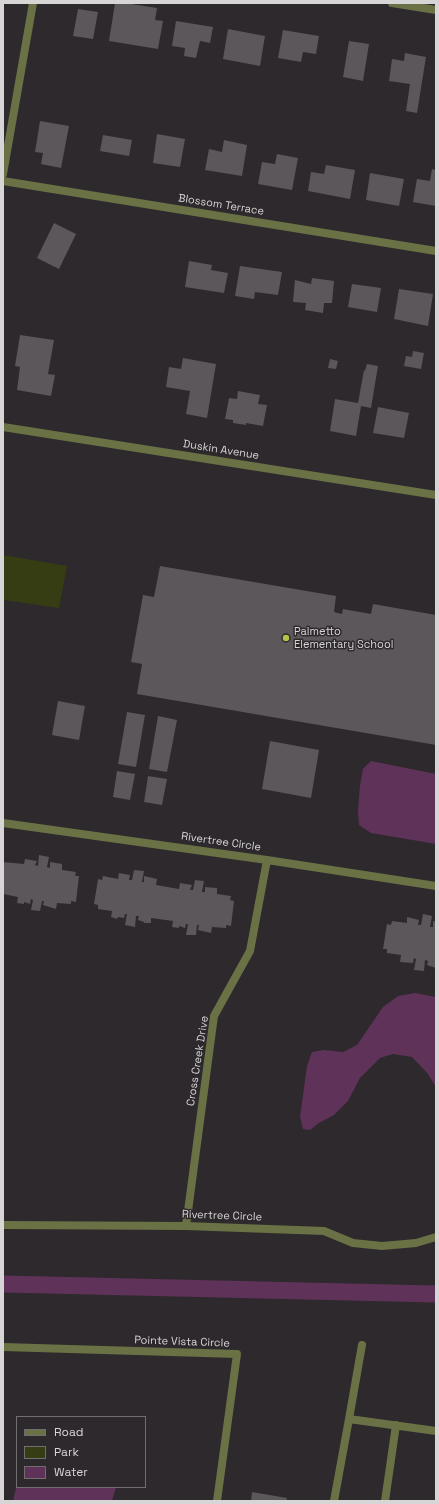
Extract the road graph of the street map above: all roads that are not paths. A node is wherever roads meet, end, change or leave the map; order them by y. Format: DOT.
graph roads {
  1 [pos="33,3"];
  2 [pos="392,3"];
  3 [pos="436,10"];
  4 [pos="3,174"];
  5 [pos="3,181"];
  6 [pos="436,251"];
  7 [pos="3,427"];
  8 [pos="436,494"];
  9 [pos="3,822"];
  10 [pos="267,860"];
  11 [pos="436,886"];
  12 [pos="3,1225"];
  13 [pos="186,1226"];
  14 [pos="436,1237"];
  15 [pos="362,1344"];
  16 [pos="3,1347"];
  17 [pos="349,1418"];
  18 [pos="396,1425"];
  19 [pos="436,1431"];
  20 [pos="216,1501"];
  21 [pos="334,1501"];
  22 [pos="385,1501"];
  1 -- 4 [label="street"];
  2 -- 3 [label="street"];
  5 -- 6 [label="street, Blossom Terrace"];
  7 -- 8 [label="street, Duskin Avenue"];
  9 -- 10 [label="street, Rivertree Circle"];
  10 -- 11 [label="street, Rivertree Circle"];
  10 -- 13 [label="street, Cross Creek Drive"];
  12 -- 13 [label="street, Rivertree Circle"];
  13 -- 14 [label="street, Rivertree Circle"];
  15 -- 17 [label="street"];
  16 -- 20 [label="street, Pointe Vista Circle"];
  17 -- 18 [label="street"];
  17 -- 21 [label="street"];
  18 -- 19 [label="street"];
  18 -- 22 [label="street"];
}
